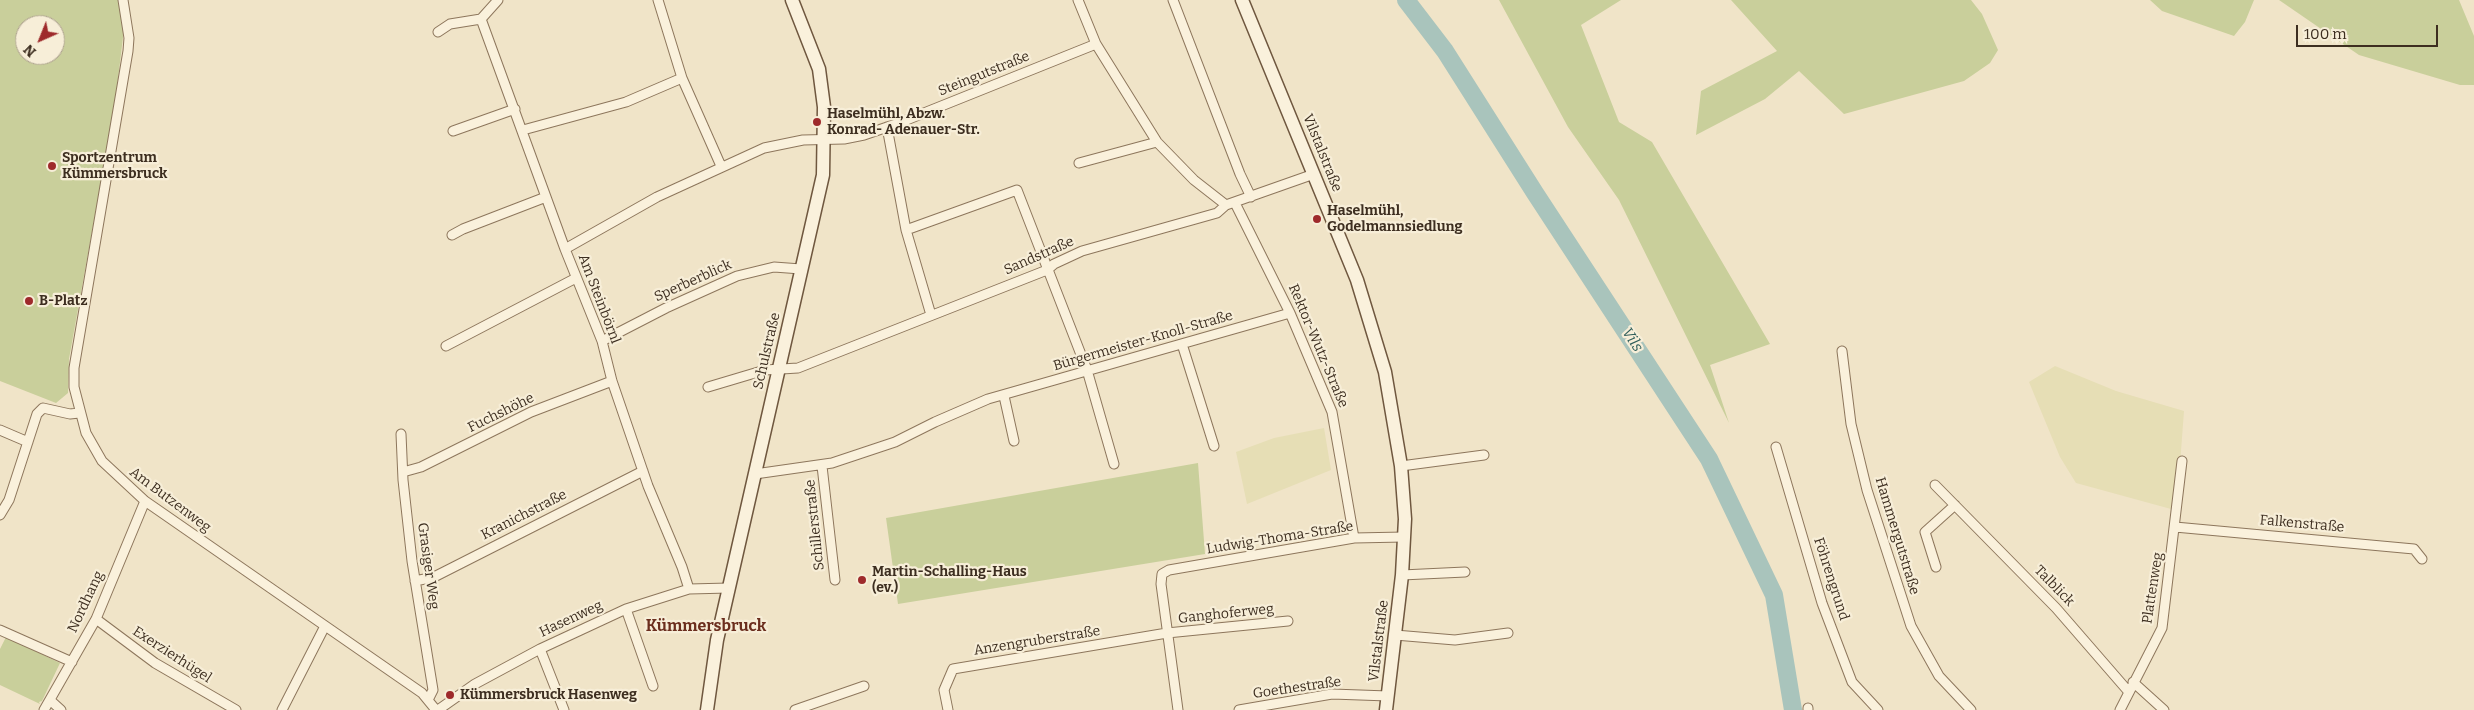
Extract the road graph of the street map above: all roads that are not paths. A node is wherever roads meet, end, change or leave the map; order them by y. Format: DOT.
graph roads {
  1 [pos="123,0"];
  2 [pos="498,0"];
  3 [pos="658,0"];
  4 [pos="792,0"];
  5 [pos="1078,0"];
  6 [pos="1173,0"];
  7 [pos="1242,0"];
  8 [pos="481,19"];
  9 [pos="438,32"];
  10 [pos="1096,44"];
  11 [pos="682,78"];
  12 [pos="514,109"];
  13 [pos="887,127"];
  14 [pos="523,130"];
  15 [pos="453,131"];
  16 [pos="824,139"];
  17 [pos="1157,142"];
  18 [pos="1079,164"];
  19 [pos="722,166"];
  20 [pos="1314,174"];
  21 [pos="546,197"];
  22 [pos="1250,197"];
  23 [pos="1231,204"];
  24 [pos="906,230"];
  25 [pos="452,235"];
  26 [pos="564,249"];
  27 [pos="801,268"];
  28 [pos="1047,270"];
  29 [pos="576,278"];
  30 [pos="1290,312"];
  31 [pos="931,316"];
  32 [pos="602,341"];
  33 [pos="1182,344"];
  34 [pos="446,346"];
  35 [pos="1842,351"];
  36 [pos="777,370"];
  37 [pos="1087,370"];
  38 [pos="612,380"];
  39 [pos="708,387"];
  40 [pos="1004,396"];
  41 [pos="79,413"];
  42 [pos="0,430"];
  43 [pos="401,434"];
  44 [pos="1014,441"];
  45 [pos="28,442"];
  46 [pos="1214,446"];
  47 [pos="1776,448"];
  48 [pos="1484,455"];
  49 [pos="2182,461"];
  50 [pos="1114,464"];
  51 [pos="822,466"];
  52 [pos="1401,466"];
  53 [pos="644,471"];
  54 [pos="403,472"];
  55 [pos="755,474"];
  56 [pos="1935,485"];
  57 [pos="145,502"];
  58 [pos="1955,505"];
  59 [pos="0,515"];
  60 [pos="2175,527"];
  61 [pos="1354,538"];
  62 [pos="1404,538"];
  63 [pos="2422,559"];
  64 [pos="1936,567"];
  65 [pos="1465,572"];
  66 [pos="1402,575"];
  67 [pos="835,580"];
  68 [pos="415,581"];
  69 [pos="729,588"];
  70 [pos="689,589"];
  71 [pos="626,608"];
  72 [pos="96,619"];
  73 [pos="1288,621"];
  74 [pos="325,626"];
  75 [pos="0,630"];
  76 [pos="1167,633"];
  77 [pos="1508,633"];
  78 [pos="1395,635"];
  79 [pos="540,649"];
  80 [pos="72,662"];
  81 [pos="2133,682"];
  82 [pos="653,686"];
  83 [pos="864,686"];
  84 [pos="2128,691"];
  85 [pos="1388,696"];
  86 [pos="50,700"];
  87 [pos="428,700"];
  88 [pos="44,710"];
  89 [pos="61,710"];
  90 [pos="236,710"];
  91 [pos="282,710"];
  92 [pos="437,710"];
  93 [pos="564,710"];
  94 [pos="707,710"];
  95 [pos="795,710"];
  96 [pos="948,710"];
  97 [pos="1178,710"];
  98 [pos="1239,710"];
  99 [pos="1386,710"];
  100 [pos="1878,710"];
  101 [pos="1971,710"];
  102 [pos="2120,710"];
  103 [pos="2164,710"];
  1 -- 41 [label="street, Am Butzenweg"];
  2 -- 8 [label="street"];
  3 -- 11 [label="street"];
  4 -- 16 [label="main road, Schulstraße"];
  5 -- 10 [label="street"];
  6 -- 22 [label="street"];
  7 -- 20 [label="main road, Vilstalstraße"];
  8 -- 9 [label="street"];
  8 -- 12 [label="street, Am Steinbörnl"];
  10 -- 13 [label="street, Steingutstraße"];
  10 -- 17 [label="street"];
  11 -- 14 [label="street"];
  11 -- 19 [label="street"];
  12 -- 14 [label="street, Am Steinbörnl"];
  12 -- 15 [label="street"];
  13 -- 16 [label="street, Steingutstraße"];
  13 -- 24 [label="street"];
  14 -- 21 [label="street, Am Steinbörnl"];
  16 -- 19 [label="street, Steingutstraße"];
  16 -- 27 [label="main road, Schulstraße"];
  17 -- 18 [label="street"];
  17 -- 23 [label="street"];
  19 -- 26 [label="street, Steingutstraße"];
  20 -- 22 [label="street, Sandstraße"];
  20 -- 52 [label="main road, Vilstalstraße"];
  21 -- 25 [label="street"];
  21 -- 26 [label="street, Am Steinbörnl"];
  22 -- 23 [label="street, Sandstraße"];
  23 -- 28 [label="street, Sandstraße"];
  23 -- 30 [label="street, Rektor-Wutz-Straße"];
  24 -- 28 [label="street"];
  24 -- 31 [label="street"];
  26 -- 29 [label="street, Am Steinbörnl"];
  27 -- 32 [label="street, Sperberblick"];
  27 -- 36 [label="main road, Schulstraße"];
  28 -- 31 [label="street, Sandstraße"];
  28 -- 37 [label="street"];
  29 -- 32 [label="street, Am Steinbörnl"];
  29 -- 34 [label="street"];
  30 -- 33 [label="street, Bürgermeister-Knoll-Straße"];
  30 -- 61 [label="street, Rektor-Wutz-Straße"];
  31 -- 36 [label="street, Sandstraße"];
  32 -- 38 [label="street, Am Steinbörnl"];
  33 -- 37 [label="street, Bürgermeister-Knoll-Straße"];
  33 -- 46 [label="street"];
  35 -- 101 [label="street, Hammergutstraße"];
  36 -- 39 [label="street, Sandstraße"];
  36 -- 55 [label="main road, Schulstraße"];
  37 -- 40 [label="street, Bürgermeister-Knoll-Straße"];
  37 -- 50 [label="street"];
  38 -- 53 [label="street, Am Steinbörnl"];
  38 -- 54 [label="street, Fuchshöhe"];
  40 -- 44 [label="street"];
  40 -- 51 [label="street, Bürgermeister-Knoll-Straße"];
  41 -- 45 [label="street"];
  41 -- 57 [label="street, Am Butzenweg"];
  42 -- 45 [label="street"];
  43 -- 54 [label="street, Grasiger Weg"];
  45 -- 59 [label="street"];
  47 -- 100 [label="street, Föhrengrund"];
  48 -- 52 [label="street"];
  49 -- 60 [label="street, Plattenweg"];
  51 -- 55 [label="street, Bürgermeister-Knoll-Straße"];
  51 -- 67 [label="street, Schillerstraße"];
  52 -- 62 [label="main road, Vilstalstraße"];
  53 -- 68 [label="street, Kranichstraße"];
  53 -- 70 [label="street, Am Steinbörnl"];
  54 -- 68 [label="street, Grasiger Weg"];
  55 -- 69 [label="main road, Schulstraße"];
  56 -- 58 [label="street, Talblick"];
  57 -- 72 [label="street, Nordhang"];
  57 -- 74 [label="street, Am Butzenweg"];
  58 -- 64 [label="street"];
  58 -- 84 [label="street, Talblick"];
  60 -- 63 [label="street, Falkenstraße"];
  60 -- 81 [label="street, Plattenweg"];
  61 -- 62 [label="street, Ludwig-Thoma-Straße"];
  61 -- 76 [label="street, Ludwig-Thoma-Straße"];
  62 -- 66 [label="main road, Vilstalstraße"];
  65 -- 66 [label="street"];
  66 -- 78 [label="main road, Vilstalstraße"];
  68 -- 87 [label="street, Grasiger Weg"];
  69 -- 70 [label="street, Hasenweg"];
  69 -- 94 [label="main road, Schulstraße"];
  70 -- 71 [label="street, Hasenweg"];
  71 -- 79 [label="street, Hasenweg"];
  71 -- 82 [label="street"];
  72 -- 80 [label="street, Nordhang"];
  72 -- 90 [label="street, Exerzierhügel"];
  73 -- 76 [label="street, Ganghoferweg"];
  74 -- 87 [label="street, Am Butzenweg"];
  74 -- 91 [label="street"];
  75 -- 80 [label="street"];
  76 -- 96 [label="street, Anzengruberstraße"];
  76 -- 97 [label="street"];
  77 -- 78 [label="street"];
  78 -- 85 [label="main road, Vilstalstraße"];
  79 -- 92 [label="street, Hasenweg"];
  79 -- 93 [label="street"];
  80 -- 86 [label="street, Nordhang"];
  81 -- 84 [label="street, Plattenweg"];
  81 -- 103 [label="street"];
  83 -- 95 [label="street"];
  84 -- 102 [label="street, Plattenweg"];
  85 -- 98 [label="street, Goethestraße"];
  85 -- 99 [label="main road, Vilstalstraße"];
  86 -- 88 [label="street, Nordhang"];
  86 -- 89 [label="street"];
  87 -- 92 [label="street, Am Butzenweg"];
}
